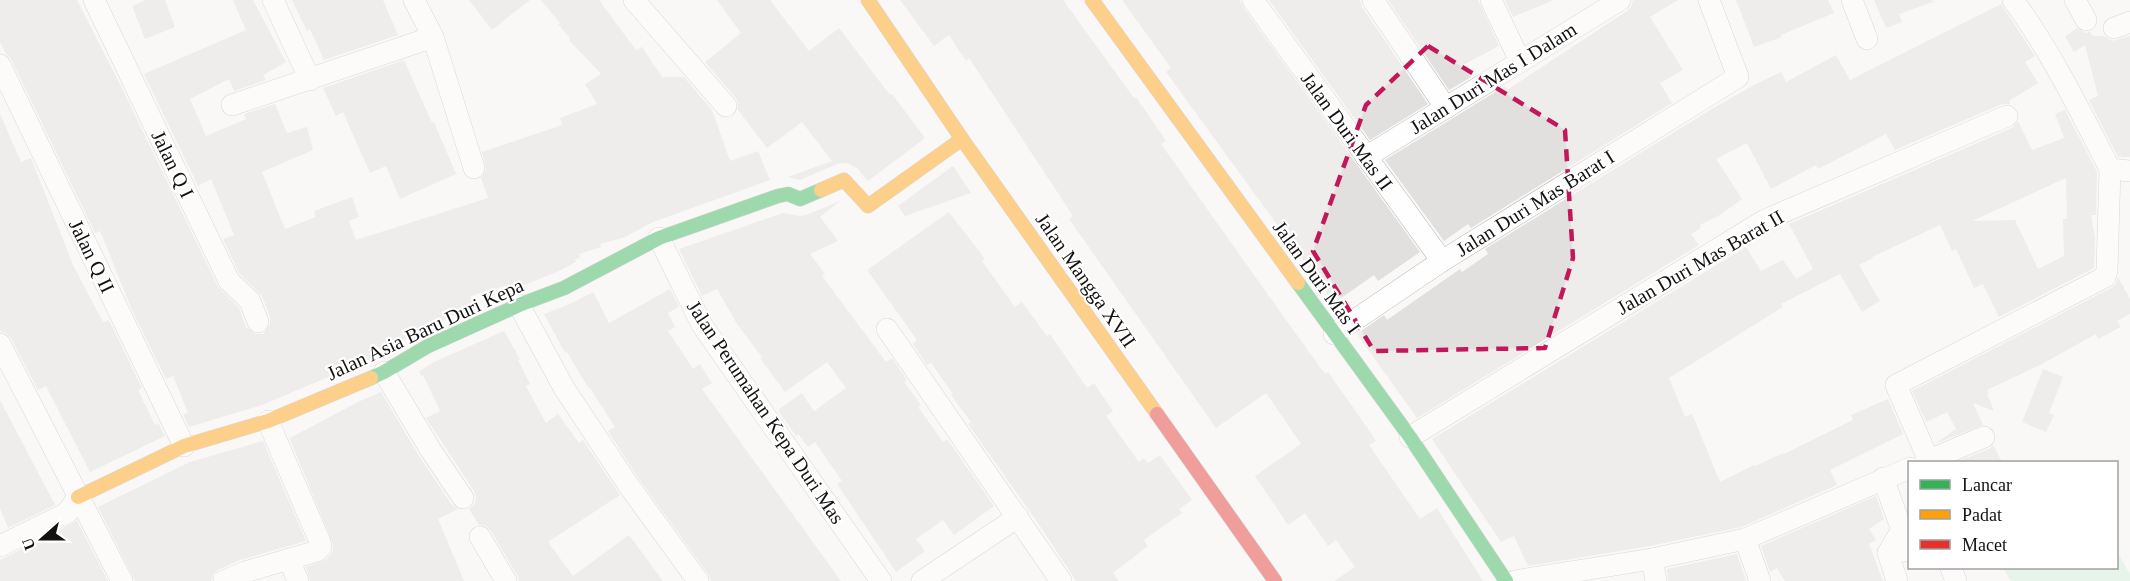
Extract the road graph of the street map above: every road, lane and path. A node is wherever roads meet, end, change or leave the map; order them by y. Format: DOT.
graph roads {
  1 [pos="94,0"];
  2 [pos="273,0"];
  3 [pos="414,0"];
  4 [pos="634,0"];
  5 [pos="868,0"];
  6 [pos="1092,0"];
  7 [pos="1253,0"];
  8 [pos="1373,0"];
  9 [pos="1491,0"];
  10 [pos="1620,0"];
  11 [pos="1709,0"];
  12 [pos="1852,0"];
  13 [pos="2013,0"];
  14 [pos="2075,0"];
  15 [pos="1596,6"];
  16 [pos="2086,20"];
  17 [pos="432,37"];
  18 [pos="1867,39"];
  19 [pos="1520,61"];
  20 [pos="0,65"];
  21 [pos="309,80"];
  22 [pos="232,105"];
  23 [pos="726,106"];
  24 [pos="1446,108"];
  25 [pos="2007,116"];
  26 [pos="962,139"];
  27 [pos="1366,157"];
  28 [pos="474,168"];
  29 [pos="2120,170"];
  30 [pos="659,238"];
  31 [pos="1442,261"];
  32 [pos="519,304"];
  33 [pos="258,322"];
  34 [pos="887,329"];
  35 [pos="1334,334"];
  36 [pos="0,344"];
  37 [pos="384,372"];
  38 [pos="268,422"];
  39 [pos="1410,437"];
  40 [pos="1984,437"];
  41 [pos="184,446"];
  42 [pos="1927,461"];
  43 [pos="1929,461"];
  44 [pos="1908,469"];
  45 [pos="1883,478"];
  46 [pos="78,497"];
  47 [pos="462,498"];
  48 [pos="1018,517"];
  49 [pos="480,537"];
  50 [pos="1745,539"];
  51 [pos="0,546"];
  52 [pos="1908,550"];
  53 [pos="1888,553"];
  54 [pos="289,559"];
  55 [pos="1652,559"];
  56 [pos="122,581"];
  57 [pos="224,581"];
  58 [pos="298,581"];
  59 [pos="506,581"];
  60 [pos="698,581"];
  61 [pos="881,581"];
  62 [pos="922,581"];
  63 [pos="1061,581"];
  64 [pos="1275,581"];
  65 [pos="1506,581"];
  66 [pos="1514,581"];
  67 [pos="1656,581"];
  68 [pos="1760,581"];
  69 [pos="1897,581"];
  1 -- 33 [label="street, Jalan Q I"];
  2 -- 21 [label="street"];
  3 -- 17 [label="street"];
  4 -- 23 [label="street"];
  5 -- 26 [label="street, Jalan Mangga XVII"];
  6 -- 35 [label="street, Jalan Duri Mas I"];
  7 -- 27 [label="street, Jalan Duri Mas II"];
  8 -- 24 [label="street"];
  9 -- 19 [label="street"];
  10 -- 15 [label="street, Jalan Duri Mas I Dalam"];
  11 -- 31 [label="street, Jalan Duri Mas Barat I"];
  12 -- 18 [label="street"];
  13 -- 29 [label="street"];
  14 -- 16 [label="street"];
  15 -- 19 [label="street, Jalan Duri Mas I Dalam"];
  17 -- 21 [label="street"];
  17 -- 28 [label="street"];
  19 -- 24 [label="street, Jalan Duri Mas I Dalam"];
  20 -- 41 [label="street, Jalan Q II"];
  21 -- 22 [label="street"];
  24 -- 27 [label="street, Jalan Duri Mas I Dalam"];
  25 -- 39 [label="street, Jalan Duri Mas Barat II"];
  26 -- 30 [label="street, Jalan Asia Baru Duri Kepa"];
  26 -- 64 [label="street, Jalan Mangga XVII"];
  27 -- 31 [label="street, Jalan Duri Mas II"];
  29 -- 42 [label="street"];
  30 -- 32 [label="street, Jalan Asia Baru Duri Kepa"];
  30 -- 61 [label="street, Jalan Perumahan Kepa Duri Mas"];
  31 -- 35 [label="street, Jalan Duri Mas Barat I"];
  32 -- 37 [label="street, Jalan Asia Baru Duri Kepa"];
  32 -- 60 [label="street"];
  34 -- 48 [label="street"];
  35 -- 39 [label="street, Jalan Duri Mas I"];
  36 -- 46 [label="street"];
  37 -- 38 [label="street, Jalan Asia Baru Duri Kepa"];
  37 -- 47 [label="street"];
  38 -- 41 [label="street, Jalan Asia Baru Duri Kepa"];
  38 -- 54 [label="street"];
  39 -- 65 [label="street, Jalan Duri Mas I"];
  40 -- 43 [label="street"];
  41 -- 46 [label="street, Jalan Asia Baru Duri Kepa"];
  44 -- 45 [label="street"];
  45 -- 50 [label="street"];
  45 -- 53 [label="street"];
  46 -- 51 [label="street"];
  46 -- 56 [label="street"];
  48 -- 62 [label="street"];
  48 -- 63 [label="street"];
  49 -- 59 [label="street"];
  50 -- 55 [label="street"];
  50 -- 68 [label="street"];
  52 -- 53 [label="street"];
  53 -- 69 [label="street"];
  54 -- 57 [label="street"];
  54 -- 58 [label="street"];
  55 -- 66 [label="street"];
  55 -- 67 [label="street"];
}
